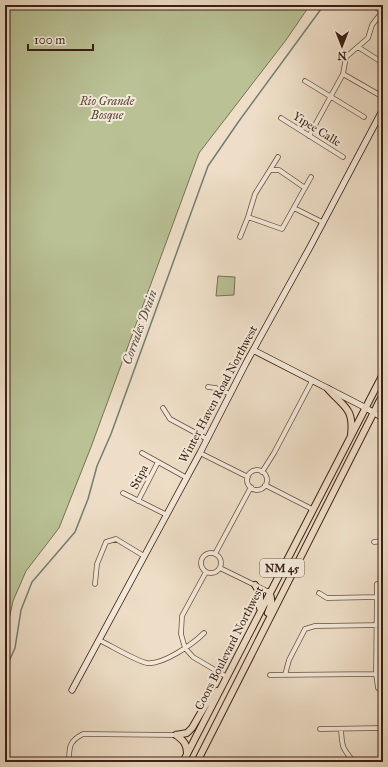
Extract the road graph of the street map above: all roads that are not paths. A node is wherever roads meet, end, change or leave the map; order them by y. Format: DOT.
graph roads {
  1 [pos="372,5"];
  2 [pos="383,12"];
  3 [pos="358,47"];
  4 [pos="383,63"];
  5 [pos="343,74"];
  6 [pos="305,81"];
  7 [pos="331,97"];
  8 [pos="383,97"];
  9 [pos="383,109"];
  10 [pos="364,117"];
  11 [pos="281,118"];
  12 [pos="309,136"];
  13 [pos="278,157"];
  14 [pos="343,157"];
  15 [pos="270,170"];
  16 [pos="311,177"];
  17 [pos="305,188"];
  18 [pos="294,208"];
  19 [pos="248,218"];
  20 [pos="322,222"];
  21 [pos="240,237"];
  22 [pos="253,350"];
  23 [pos="383,374"];
  24 [pos="312,381"];
  25 [pos="208,387"];
  26 [pos="328,389"];
  27 [pos="230,394"];
  28 [pos="383,394"];
  29 [pos="163,408"];
  30 [pos="366,408"];
  31 [pos="373,412"];
  32 [pos="383,418"];
  33 [pos="350,438"];
  34 [pos="207,439"];
  35 [pos="142,453"];
  36 [pos="200,453"];
  37 [pos="158,462"];
  38 [pos="262,472"];
  39 [pos="248,477"];
  40 [pos="187,478"];
  41 [pos="265,485"];
  42 [pos="251,487"];
  43 [pos="123,493"];
  44 [pos="138,501"];
  45 [pos="312,509"];
  46 [pos="166,515"];
  47 [pos="383,541"];
  48 [pos="374,542"];
  49 [pos="215,554"];
  50 [pos="144,556"];
  51 [pos="220,568"];
  52 [pos="206,572"];
  53 [pos="95,584"];
  54 [pos="377,584"];
  55 [pos="255,585"];
  56 [pos="270,592"];
  57 [pos="319,593"];
  58 [pos="377,597"];
  59 [pos="260,613"];
  60 [pos="383,624"];
  61 [pos="377,625"];
  62 [pos="204,633"];
  63 [pos="99,640"];
  64 [pos="185,648"];
  65 [pos="376,674"];
  66 [pos="270,675"];
  67 [pos="285,675"];
  68 [pos="226,680"];
  69 [pos="235,688"];
  70 [pos="378,688"];
  71 [pos="72,690"];
  72 [pos="320,728"];
  73 [pos="341,728"];
  74 [pos="383,728"];
  75 [pos="176,735"];
  76 [pos="184,759"];
  77 [pos="69,762"];
  78 [pos="197,762"];
  79 [pos="354,762"];
  1 -- 2 [label="street"];
  2 -- 3 [label="street"];
  3 -- 4 [label="street"];
  3 -- 5 [label="street"];
  5 -- 7 [label="street"];
  5 -- 8 [label="street"];
  6 -- 7 [label="street"];
  7 -- 10 [label="street"];
  7 -- 12 [label="street"];
  9 -- 20 [label="street, Winter Haven Road Northwest"];
  11 -- 12 [label="street, Yipee Calle"];
  12 -- 14 [label="street, Yipee Calle"];
  13 -- 15 [label="street"];
  15 -- 17 [label="street"];
  15 -- 19 [label="street"];
  16 -- 17 [label="street"];
  17 -- 18 [label="street"];
  18 -- 19 [label="street"];
  18 -- 20 [label="street"];
  19 -- 21 [label="street"];
  20 -- 22 [label="street, Winter Haven Road Northwest"];
  22 -- 24 [label="street"];
  22 -- 27 [label="street, Winter Haven Road Northwest"];
  23 -- 30 [label="main road, Coors Boulevard Northwest / NM 45"];
  24 -- 26 [label="street"];
  24 -- 38 [label="street"];
  25 -- 27 [label="street"];
  26 -- 30 [label="street"];
  26 -- 33 [label="main road"];
  27 -- 34 [label="street, Winter Haven Road Northwest"];
  28 -- 31 [label="main road, Coors Boulevard Northwest / NM 45"];
  29 -- 34 [label="street"];
  30 -- 31 [label="street"];
  30 -- 33 [label="main road, Coors Boulevard Northwest / NM 45"];
  31 -- 32 [label="street"];
  31 -- 69 [label="main road, Coors Boulevard Northwest / NM 45"];
  33 -- 45 [label="main road, Coors Boulevard Northwest / NM 45"];
  34 -- 36 [label="street, Winter Haven Road Northwest"];
  35 -- 37 [label="street"];
  36 -- 39 [label="street"];
  36 -- 40 [label="street, Winter Haven Road Northwest"];
  37 -- 40 [label="street"];
  37 -- 44 [label="street, Stipa"];
  38 -- 39 [label="street"];
  38 -- 41 [label="street"];
  39 -- 42 [label="street"];
  40 -- 46 [label="street, Winter Haven Road Northwest"];
  41 -- 42 [label="street"];
  41 -- 45 [label="street"];
  42 -- 49 [label="street"];
  43 -- 44 [label="street"];
  44 -- 46 [label="street"];
  45 -- 56 [label="main road, Coors Boulevard Northwest / NM 45"];
  46 -- 50 [label="street, Winter Haven Road Northwest"];
  47 -- 48 [label="street"];
  49 -- 51 [label="street"];
  49 -- 52 [label="street"];
  50 -- 53 [label="street"];
  50 -- 63 [label="street, Winter Haven Road Northwest"];
  51 -- 52 [label="street"];
  51 -- 55 [label="street"];
  52 -- 64 [label="street"];
  54 -- 58 [label="street"];
  55 -- 56 [label="street"];
  55 -- 59 [label="main road"];
  56 -- 59 [label="main road, Coors Boulevard Northwest / NM 45"];
  56 -- 69 [label="main road"];
  57 -- 58 [label="street"];
  58 -- 61 [label="street"];
  59 -- 68 [label="main road, Coors Boulevard Northwest / NM 45"];
  60 -- 61 [label="street"];
  61 -- 65 [label="street"];
  61 -- 67 [label="street"];
  62 -- 64 [label="street"];
  63 -- 64 [label="street"];
  63 -- 71 [label="street, Winter Haven Road Northwest"];
  64 -- 68 [label="street"];
  65 -- 67 [label="street"];
  65 -- 70 [label="street"];
  66 -- 67 [label="street"];
  68 -- 75 [label="main road"];
  68 -- 76 [label="main road, Coors Boulevard Northwest / NM 45"];
  69 -- 78 [label="main road, Coors Boulevard Northwest / NM 45"];
  72 -- 73 [label="street"];
  73 -- 74 [label="street"];
  73 -- 79 [label="street"];
  75 -- 76 [label="main road"];
  75 -- 77 [label="street"];
}
